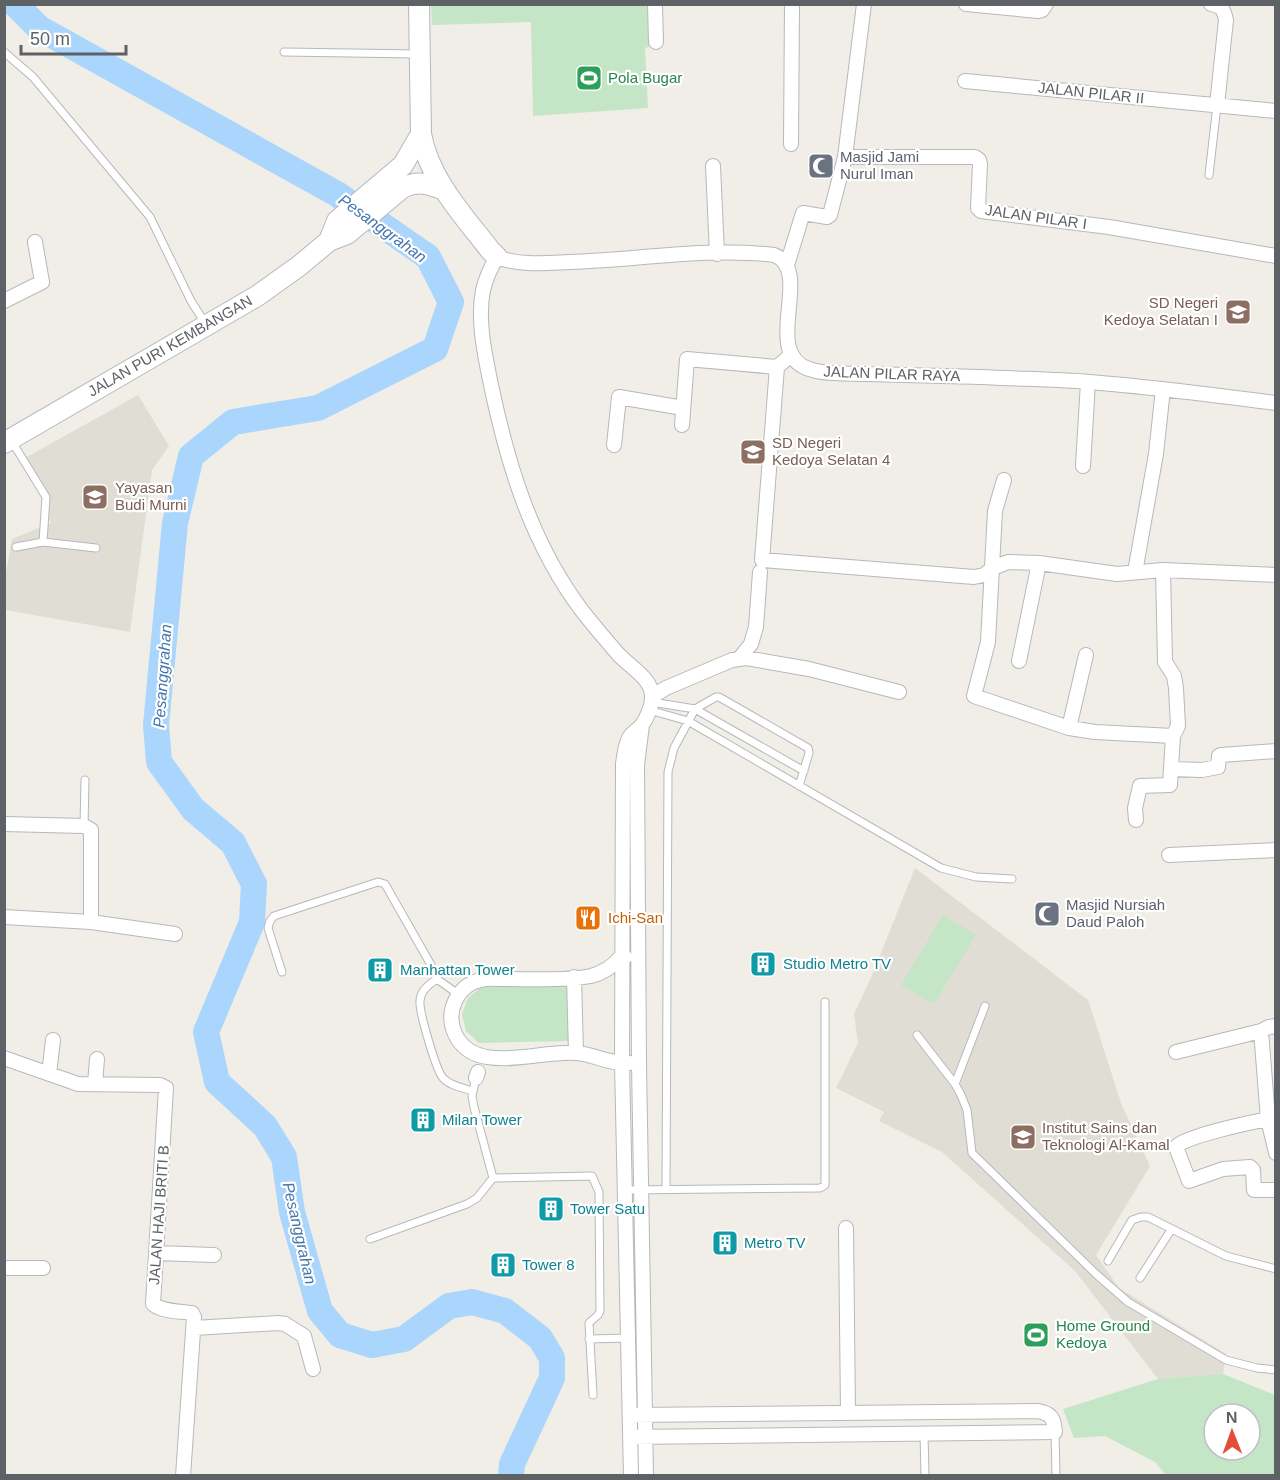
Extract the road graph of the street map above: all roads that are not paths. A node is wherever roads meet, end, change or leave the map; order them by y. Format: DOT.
graph roads {
  1 [pos="419,4"];
  2 [pos="655,4"];
  3 [pos="792,4"];
  4 [pos="864,4"];
  5 [pos="966,4"];
  6 [pos="1046,4"];
  7 [pos="1217,5"];
  8 [pos="656,42"];
  9 [pos="4,52"];
  10 [pos="284,52"];
  11 [pos="420,54"];
  12 [pos="965,81"];
  13 [pos="1217,105"];
  14 [pos="1275,111"];
  15 [pos="422,134"];
  16 [pos="791,144"];
  17 [pos="845,157"];
  18 [pos="713,166"];
  19 [pos="1209,175"];
  20 [pos="398,181"];
  21 [pos="445,190"];
  22 [pos="35,242"];
  23 [pos="717,254"];
  24 [pos="1275,256"];
  25 [pos="497,257"];
  26 [pos="788,265"];
  27 [pos="4,301"];
  28 [pos="206,325"];
  29 [pos="791,355"];
  30 [pos="777,367"];
  31 [pos="1088,382"];
  32 [pos="1163,389"];
  33 [pos="1275,403"];
  34 [pos="683,408"];
  35 [pos="682,425"];
  36 [pos="7,437"];
  37 [pos="614,445"];
  38 [pos="1083,466"];
  39 [pos="1004,480"];
  40 [pos="43,542"];
  41 [pos="16,547"];
  42 [pos="96,548"];
  43 [pos="1039,563"];
  44 [pos="761,566"];
  45 [pos="993,568"];
  46 [pos="1163,570"];
  47 [pos="1135,572"];
  48 [pos="1275,575"];
  49 [pos="1086,656"];
  50 [pos="739,659"];
  51 [pos="1019,661"];
  52 [pos="899,692"];
  53 [pos="651,703"];
  54 [pos="695,709"];
  55 [pos="688,721"];
  56 [pos="642,725"];
  57 [pos="1069,728"];
  58 [pos="1173,736"];
  59 [pos="1275,751"];
  60 [pos="1171,769"];
  61 [pos="804,771"];
  62 [pos="85,780"];
  63 [pos="799,786"];
  64 [pos="1136,820"];
  65 [pos="4,824"];
  66 [pos="84,826"];
  67 [pos="1275,850"];
  68 [pos="1168,855"];
  69 [pos="1012,879"];
  70 [pos="4,917"];
  71 [pos="91,922"];
  72 [pos="175,934"];
  73 [pos="621,957"];
  74 [pos="638,957"];
  75 [pos="282,972"];
  76 [pos="574,977"];
  77 [pos="437,979"];
  78 [pos="458,994"];
  79 [pos="825,1002"];
  80 [pos="985,1006"];
  81 [pos="1275,1026"];
  82 [pos="1261,1031"];
  83 [pos="917,1035"];
  84 [pos="54,1040"];
  85 [pos="1176,1052"];
  86 [pos="576,1053"];
  87 [pos="4,1058"];
  88 [pos="97,1059"];
  89 [pos="487,1059"];
  90 [pos="622,1063"];
  91 [pos="639,1063"];
  92 [pos="49,1074"];
  93 [pos="476,1080"];
  94 [pos="95,1084"];
  95 [pos="955,1084"];
  96 [pos="1268,1119"];
  97 [pos="1275,1154"];
  98 [pos="493,1178"];
  99 [pos="641,1189"];
  100 [pos="666,1189"];
  101 [pos="625,1190"];
  102 [pos="1275,1190"];
  103 [pos="846,1228"];
  104 [pos="1171,1230"];
  105 [pos="370,1239"];
  106 [pos="156,1253"];
  107 [pos="214,1255"];
  108 [pos="1108,1261"];
  109 [pos="4,1268"];
  110 [pos="43,1268"];
  111 [pos="1275,1269"];
  112 [pos="1140,1278"];
  113 [pos="194,1328"];
  114 [pos="629,1338"];
  115 [pos="589,1339"];
  116 [pos="313,1369"];
  117 [pos="1275,1370"];
  118 [pos="593,1395"];
  119 [pos="848,1413"];
  120 [pos="631,1415"];
  121 [pos="646,1415"];
  122 [pos="1055,1432"];
  123 [pos="924,1434"];
  124 [pos="646,1436"];
  125 [pos="631,1437"];
  126 [pos="183,1476"];
  127 [pos="631,1476"];
  128 [pos="646,1476"];
  129 [pos="925,1476"];
  130 [pos="1056,1476"];
  1 -- 11 [label="street"];
  2 -- 8 [label="street"];
  3 -- 16 [label="street"];
  4 -- 17 [label="street"];
  5 -- 6 [label="street"];
  7 -- 13 [label="street"];
  9 -- 28 [label="lane"];
  10 -- 11 [label="lane"];
  11 -- 15 [label="street"];
  12 -- 13 [label="street, JALAN PILAR II"];
  13 -- 14 [label="street, JALAN PILAR II"];
  13 -- 19 [label="lane"];
  15 -- 20 [label="street, JALAN PURI KEMBANGAN"];
  15 -- 21 [label="street"];
  17 -- 24 [label="street, JALAN PILAR I"];
  17 -- 26 [label="street"];
  18 -- 23 [label="street"];
  20 -- 21 [label="street"];
  20 -- 28 [label="street, JALAN PURI KEMBANGAN"];
  21 -- 25 [label="street"];
  22 -- 27 [label="street"];
  23 -- 25 [label="street"];
  23 -- 26 [label="street"];
  25 -- 53 [label="street"];
  26 -- 29 [label="street"];
  28 -- 36 [label="street, JALAN PURI KEMBANGAN"];
  29 -- 30 [label="street"];
  29 -- 31 [label="street, JALAN PILAR RAYA"];
  30 -- 34 [label="street"];
  30 -- 44 [label="street"];
  31 -- 32 [label="street, JALAN PILAR RAYA"];
  31 -- 38 [label="street"];
  32 -- 33 [label="street, JALAN PILAR RAYA"];
  32 -- 47 [label="street"];
  34 -- 35 [label="street"];
  34 -- 37 [label="street"];
  36 -- 40 [label="lane"];
  39 -- 45 [label="street"];
  40 -- 41 [label="lane"];
  40 -- 42 [label="lane"];
  43 -- 45 [label="street"];
  43 -- 47 [label="street"];
  43 -- 51 [label="street"];
  44 -- 45 [label="street"];
  44 -- 50 [label="street"];
  45 -- 57 [label="street"];
  46 -- 47 [label="street"];
  46 -- 48 [label="street"];
  46 -- 58 [label="street"];
  49 -- 57 [label="street"];
  50 -- 52 [label="street"];
  50 -- 53 [label="street"];
  53 -- 54 [label="lane"];
  53 -- 55 [label="lane"];
  53 -- 56 [label="street"];
  54 -- 55 [label="lane"];
  54 -- 61 [label="lane"];
  54 -- 61 [label="lane"];
  55 -- 63 [label="lane"];
  55 -- 100 [label="lane"];
  56 -- 73 [label="street"];
  56 -- 74 [label="street"];
  57 -- 58 [label="street"];
  58 -- 60 [label="street"];
  59 -- 60 [label="street"];
  60 -- 64 [label="street"];
  61 -- 63 [label="lane"];
  62 -- 66 [label="lane"];
  63 -- 69 [label="lane"];
  65 -- 66 [label="street"];
  66 -- 71 [label="street"];
  67 -- 68 [label="street"];
  70 -- 71 [label="street"];
  71 -- 72 [label="street"];
  73 -- 74 [label="street"];
  73 -- 76 [label="street"];
  73 -- 90 [label="street"];
  74 -- 91 [label="street"];
  75 -- 77 [label="lane"];
  76 -- 78 [label="street"];
  76 -- 86 [label="street"];
  77 -- 78 [label="lane"];
  77 -- 93 [label="lane"];
  78 -- 89 [label="street"];
  79 -- 100 [label="lane"];
  80 -- 95 [label="lane"];
  81 -- 82 [label="street"];
  82 -- 85 [label="street"];
  82 -- 96 [label="street"];
  83 -- 95 [label="lane"];
  84 -- 92 [label="street"];
  86 -- 89 [label="street"];
  86 -- 90 [label="street"];
  87 -- 92 [label="street, JALAN HAJI BRITI B"];
  88 -- 94 [label="street"];
  89 -- 93 [label="lane"];
  90 -- 91 [label="street"];
  90 -- 101 [label="street"];
  91 -- 99 [label="street"];
  92 -- 94 [label="street, JALAN HAJI BRITI B"];
  93 -- 98 [label="lane"];
  94 -- 106 [label="street, JALAN HAJI BRITI B"];
  95 -- 117 [label="lane"];
  96 -- 97 [label="street"];
  96 -- 102 [label="street"];
  98 -- 105 [label="lane"];
  98 -- 115 [label="lane"];
  99 -- 100 [label="lane"];
  99 -- 101 [label="lane"];
  99 -- 121 [label="street"];
  101 -- 114 [label="street"];
  103 -- 119 [label="street"];
  104 -- 108 [label="lane"];
  104 -- 111 [label="lane"];
  104 -- 112 [label="lane"];
  106 -- 107 [label="street"];
  106 -- 113 [label="street, JALAN HAJI BRITI B"];
  109 -- 110 [label="street"];
  113 -- 116 [label="street"];
  113 -- 126 [label="street"];
  114 -- 115 [label="lane"];
  114 -- 120 [label="street"];
  115 -- 118 [label="lane"];
  119 -- 121 [label="street"];
  119 -- 122 [label="street"];
  120 -- 121 [label="street"];
  120 -- 125 [label="street"];
  121 -- 124 [label="street"];
  122 -- 123 [label="street"];
  122 -- 130 [label="lane"];
  123 -- 124 [label="street"];
  123 -- 129 [label="lane"];
  124 -- 125 [label="street"];
  124 -- 128 [label="street"];
  125 -- 127 [label="street"];
}
